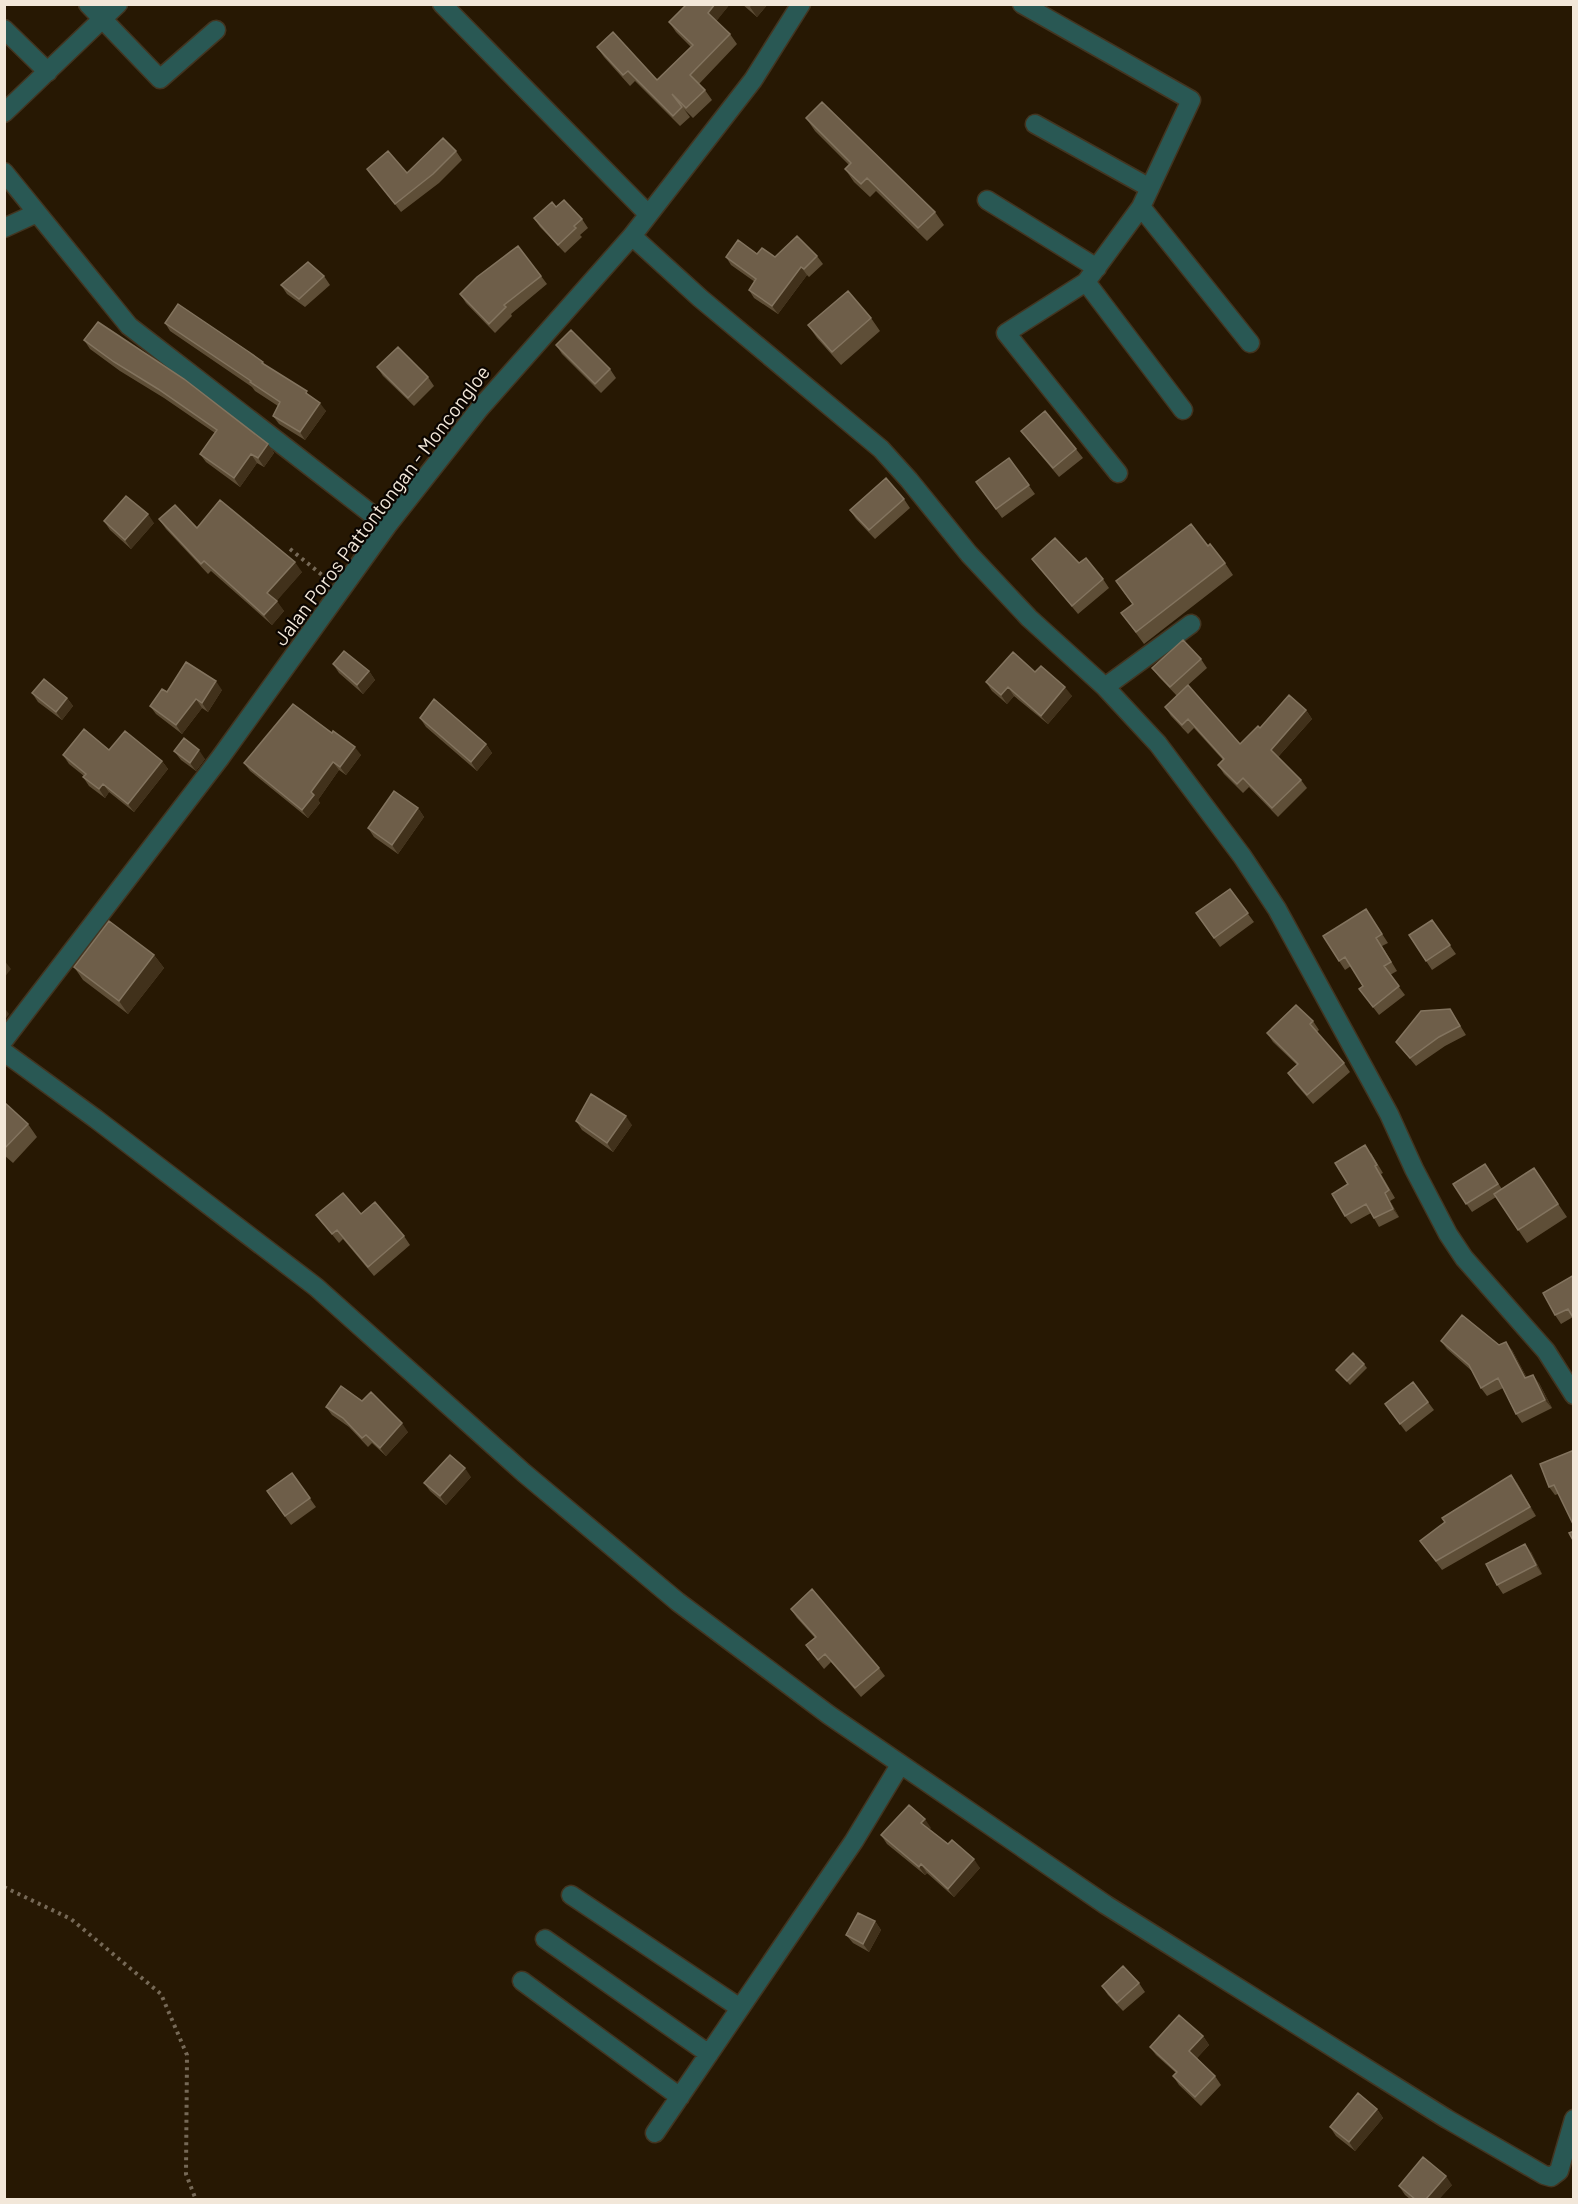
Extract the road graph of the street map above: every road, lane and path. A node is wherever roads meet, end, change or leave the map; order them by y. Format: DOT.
graph roads {
  1 [pos="88,4"];
  2 [pos="118,4"];
  3 [pos="442,4"];
  4 [pos="801,4"];
  5 [pos="1022,4"];
  6 [pos="102,19"];
  7 [pos="5,29"];
  8 [pos="216,30"];
  9 [pos="48,72"];
  10 [pos="4,114"];
  11 [pos="1035,124"];
  12 [pos="4,172"];
  13 [pos="1150,188"];
  14 [pos="987,200"];
  15 [pos="1141,207"];
  16 [pos="37,213"];
  17 [pos="648,214"];
  18 [pos="4,228"];
  19 [pos="632,236"];
  20 [pos="1091,275"];
  21 [pos="1250,343"];
  22 [pos="1183,410"];
  23 [pos="1118,473"];
  24 [pos="387,526"];
  25 [pos="290,549"];
  26 [pos="340,590"];
  27 [pos="1191,624"];
  28 [pos="1105,687"];
  29 [pos="4,1040"];
  30 [pos="4,1052"];
  31 [pos="1574,1395"];
  32 [pos="900,1765"];
  33 [pos="4,1887"];
  34 [pos="571,1895"];
  35 [pos="545,1939"];
  36 [pos="522,1981"];
  37 [pos="740,2008"];
  38 [pos="709,2054"];
  39 [pos="680,2097"];
  40 [pos="1574,2119"];
  41 [pos="655,2133"];
  42 [pos="196,2199"];
  1 -- 6 [label="street"];
  2 -- 6 [label="street"];
  3 -- 17 [label="street"];
  4 -- 17 [label="street, Jalan Poros Pattontongan - Moncongloe"];
  5 -- 13 [label="street"];
  6 -- 8 [label="street"];
  6 -- 9 [label="street"];
  7 -- 9 [label="street"];
  9 -- 10 [label="street"];
  11 -- 13 [label="street"];
  12 -- 16 [label="street"];
  13 -- 15 [label="street"];
  14 -- 20 [label="street"];
  15 -- 20 [label="street"];
  15 -- 21 [label="street"];
  16 -- 18 [label="street"];
  16 -- 24 [label="street"];
  17 -- 19 [label="street, Jalan Poros Pattontongan - Moncongloe"];
  19 -- 24 [label="street, Jalan Poros Pattontongan - Moncongloe"];
  19 -- 28 [label="street"];
  20 -- 22 [label="street"];
  20 -- 23 [label="street"];
  24 -- 26 [label="street, Jalan Poros Pattontongan - Moncongloe"];
  25 -- 26 [label="path"];
  26 -- 29 [label="street, Jalan Poros Pattontongan - Moncongloe"];
  27 -- 28 [label="street"];
  28 -- 31 [label="street"];
  30 -- 32 [label="street"];
  32 -- 37 [label="street"];
  32 -- 40 [label="street"];
  33 -- 42 [label="path"];
  34 -- 37 [label="street"];
  35 -- 38 [label="street"];
  36 -- 39 [label="street"];
  37 -- 38 [label="street"];
  38 -- 39 [label="street"];
  39 -- 41 [label="street"];
}
